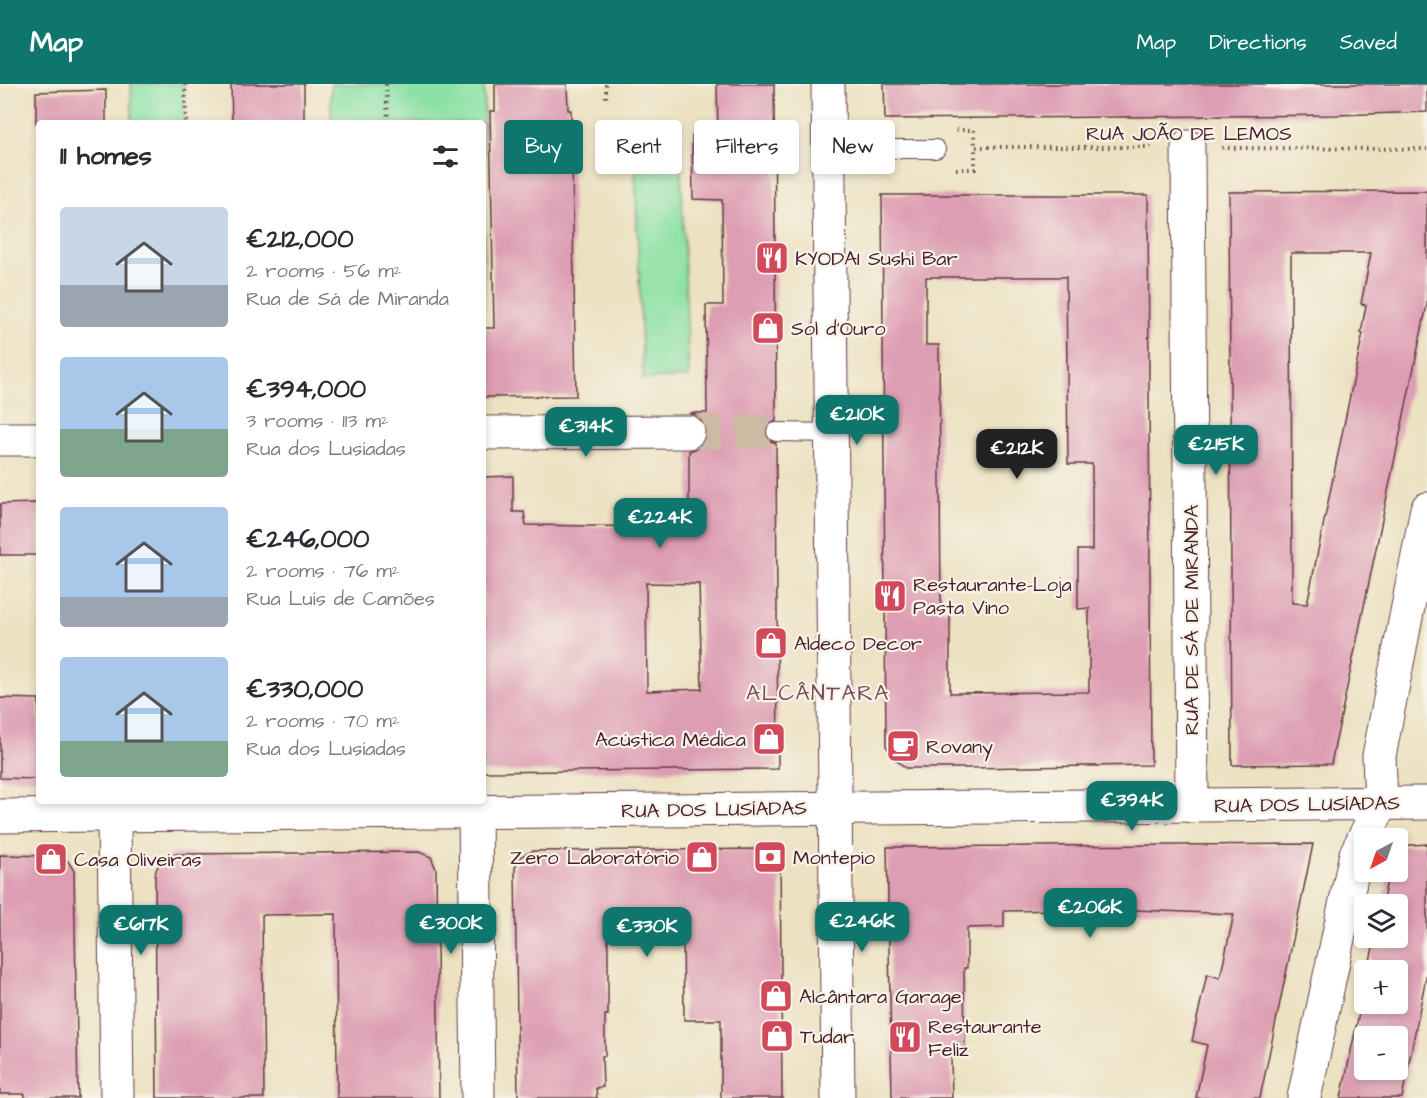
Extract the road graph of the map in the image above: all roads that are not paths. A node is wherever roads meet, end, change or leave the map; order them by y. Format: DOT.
graph roads {
  1 [pos="828,84"];
  2 [pos="829,120"];
  3 [pos="1188,147"];
  4 [pos="895,149"];
  5 [pos="936,149"];
  6 [pos="829,174"];
  7 [pos="688,432"];
  8 [pos="776,432"];
  9 [pos="832,433"];
  10 [pos="486,434"];
  11 [pos="36,438"];
  12 [pos="0,439"];
  13 [pos="1427,509"];
  14 [pos="1427,803"];
  15 [pos="1381,804"];
  16 [pos="1192,806"];
  17 [pos="835,808"];
  18 [pos="475,812"];
  19 [pos="114,815"];
  20 [pos="0,816"];
  21 [pos="117,1098"];
  22 [pos="478,1098"];
  23 [pos="838,1098"];
  24 [pos="1304,1098"];
  1 -- 2 [label="street"];
  3 -- 16 [label="street, RUA DE SÁ DE MIRANDA"];
  4 -- 5 [label="lane"];
  6 -- 9 [label="street"];
  7 -- 10 [label="street"];
  8 -- 9 [label="lane"];
  9 -- 17 [label="street"];
  11 -- 12 [label="street"];
  13 -- 15 [label="street"];
  14 -- 15 [label="street, RUA DOS LUSÍADAS"];
  15 -- 16 [label="street, RUA DOS LUSÍADAS"];
  15 -- 24 [label="street"];
  16 -- 17 [label="street, RUA DOS LUSÍADAS"];
  17 -- 18 [label="street, RUA DOS LUSÍADAS"];
  17 -- 23 [label="street"];
  18 -- 19 [label="street, RUA DOS LUSÍADAS"];
  18 -- 22 [label="street"];
  19 -- 20 [label="street, RUA DOS LUSÍADAS"];
  19 -- 21 [label="street"];
}
